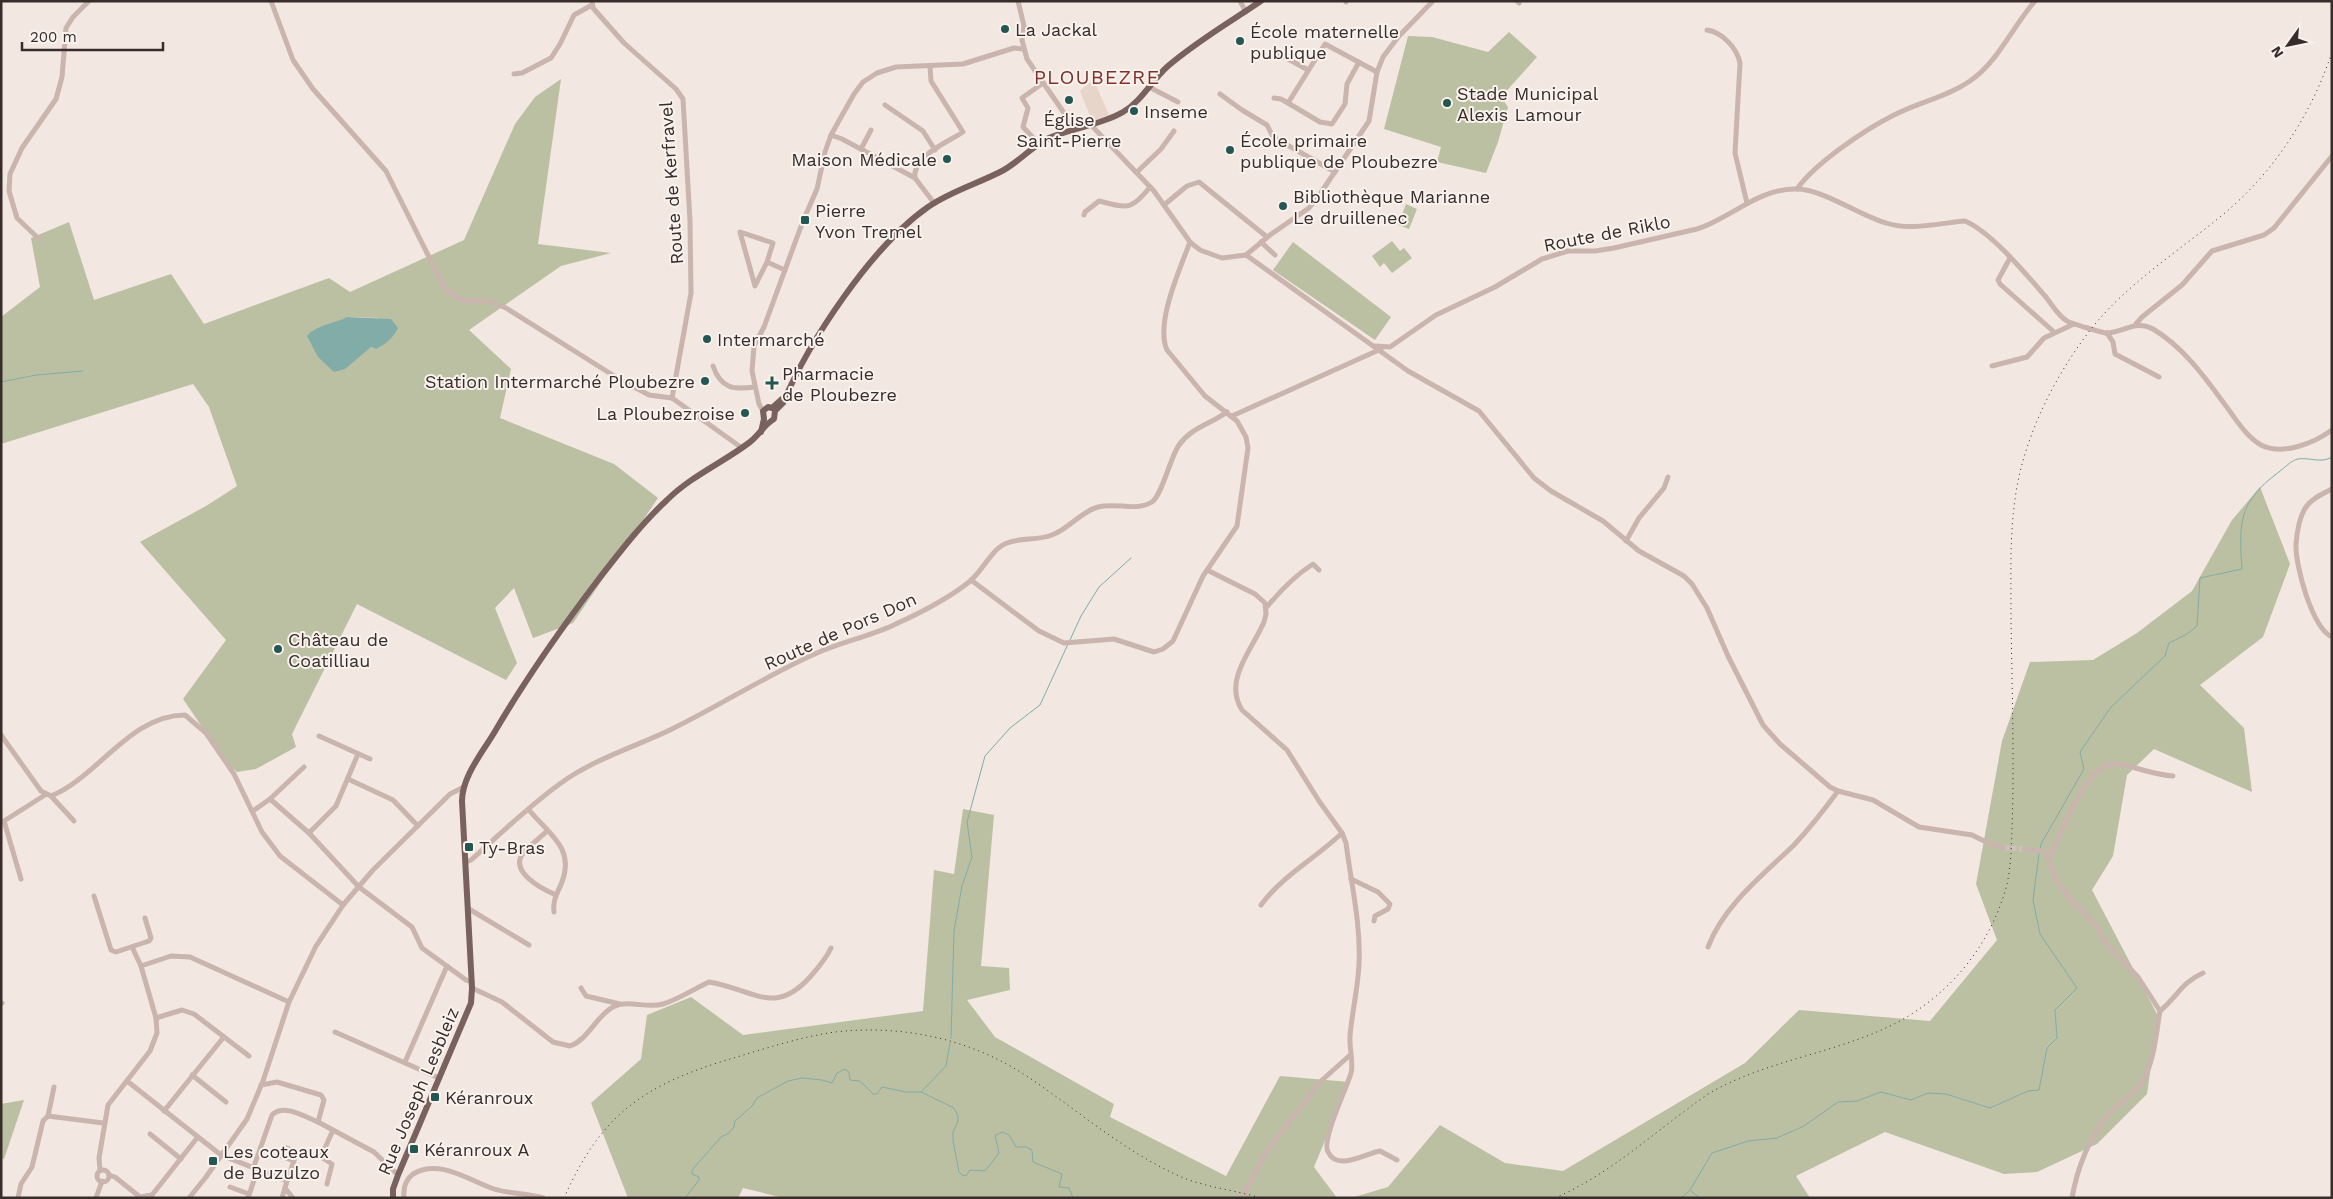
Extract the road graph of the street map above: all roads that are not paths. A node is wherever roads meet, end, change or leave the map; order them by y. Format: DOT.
graph roads {
  1 [pos="89,1"];
  2 [pos="271,1"];
  3 [pos="1018,1"];
  4 [pos="1240,1"];
  5 [pos="1261,1"];
  6 [pos="1433,1"];
  7 [pos="2035,1"];
  8 [pos="592,3"];
  9 [pos="1246,12"];
  10 [pos="1707,30"];
  11 [pos="1023,48"];
  12 [pos="1279,54"];
  13 [pos="1358,62"];
  14 [pos="930,67"];
  15 [pos="1308,70"];
  16 [pos="1377,72"];
  17 [pos="514,74"];
  18 [pos="1043,83"];
  19 [pos="1149,86"];
  20 [pos="1220,94"];
  21 [pos="1274,98"];
  22 [pos="1178,102"];
  23 [pos="1288,103"];
  24 [pos="885,105"];
  25 [pos="1090,124"];
  26 [pos="1075,129"];
  27 [pos="871,130"];
  28 [pos="1174,131"];
  29 [pos="831,135"];
  30 [pos="1039,144"];
  31 [pos="861,149"];
  32 [pos="935,150"];
  33 [pos="2332,156"];
  34 [pos="1137,172"];
  35 [pos="1335,172"];
  36 [pos="915,178"];
  37 [pos="1150,187"];
  38 [pos="1797,189"];
  39 [pos="934,203"];
  40 [pos="1747,203"];
  41 [pos="1164,205"];
  42 [pos="1084,215"];
  43 [pos="1267,237"];
  44 [pos="39,239"];
  45 [pos="1190,242"];
  46 [pos="1261,242"];
  47 [pos="1246,255"];
  48 [pos="1275,255"];
  49 [pos="2010,258"];
  50 [pos="767,262"];
  51 [pos="785,270"];
  52 [pos="2074,324"];
  53 [pos="2136,324"];
  54 [pos="2054,332"];
  55 [pos="2108,333"];
  56 [pos="1375,346"];
  57 [pos="1381,349"];
  58 [pos="712,366"];
  59 [pos="1992,366"];
  60 [pos="2159,376"];
  61 [pos="755,387"];
  62 [pos="672,398"];
  63 [pos="769,409"];
  64 [pos="1227,412"];
  65 [pos="1232,416"];
  66 [pos="767,420"];
  67 [pos="2332,430"];
  68 [pos="742,448"];
  69 [pos="1668,477"];
  70 [pos="2332,489"];
  71 [pos="1626,541"];
  72 [pos="1207,570"];
  73 [pos="1319,570"];
  74 [pos="971,580"];
  75 [pos="1266,608"];
  76 [pos="2332,636"];
  77 [pos="1,735"];
  78 [pos="319,736"];
  79 [pos="358,754"];
  80 [pos="370,759"];
  81 [pos="304,767"];
  82 [pos="2173,776"];
  83 [pos="348,779"];
  84 [pos="464,787"];
  85 [pos="1838,792"];
  86 [pos="48,796"];
  87 [pos="270,799"];
  88 [pos="528,810"];
  89 [pos="253,811"];
  90 [pos="74,821"];
  91 [pos="418,826"];
  92 [pos="548,831"];
  93 [pos="309,833"];
  94 [pos="1342,833"];
  95 [pos="2004,848"];
  96 [pos="2024,849"];
  97 [pos="2048,856"];
  98 [pos="466,862"];
  99 [pos="21,879"];
  100 [pos="1351,879"];
  101 [pos="359,887"];
  102 [pos="556,895"];
  103 [pos="94,896"];
  104 [pos="1261,905"];
  105 [pos="342,906"];
  106 [pos="469,909"];
  107 [pos="554,912"];
  108 [pos="145,918"];
  109 [pos="1374,921"];
  110 [pos="529,945"];
  111 [pos="1708,946"];
  112 [pos="132,947"];
  113 [pos="831,948"];
  114 [pos="141,966"];
  115 [pos="447,966"];
  116 [pos="2203,973"];
  117 [pos="472,985"];
  118 [pos="581,988"];
  119 [pos="289,1002"];
  120 [pos="620,1004"];
  121 [pos="2160,1011"];
  122 [pos="156,1018"];
  123 [pos="335,1032"];
  124 [pos="223,1038"];
  125 [pos="249,1056"];
  126 [pos="1349,1056"];
  127 [pos="405,1062"];
  128 [pos="192,1075"];
  129 [pos="439,1078"];
  130 [pos="127,1081"];
  131 [pos="261,1085"];
  132 [pos="54,1087"];
  133 [pos="226,1102"];
  134 [pos="164,1111"];
  135 [pos="48,1116"];
  136 [pos="318,1122"];
  137 [pos="103,1123"];
  138 [pos="333,1130"];
  139 [pos="150,1134"];
  140 [pos="197,1138"];
  141 [pos="221,1155"];
  142 [pos="181,1159"];
  143 [pos="1396,1160"];
  144 [pos="294,1161"];
  145 [pos="100,1170"];
  146 [pos="255,1170"];
  147 [pos="109,1175"];
  148 [pos="398,1175"];
  149 [pos="102,1181"];
  150 [pos="288,1181"];
  151 [pos="327,1184"];
  152 [pos="230,1187"];
  153 [pos="285,1188"];
  154 [pos="249,1196"];
  155 [pos="18,1198"];
  156 [pos="96,1198"];
  157 [pos="189,1198"];
  158 [pos="282,1198"];
  159 [pos="293,1198"];
  160 [pos="394,1198"];
  161 [pos="404,1198"];
  162 [pos="543,1198"];
  163 [pos="1242,1198"];
  164 [pos="2072,1198"];
  1 -- 44 [label="street"];
  2 -- 62 [label="street"];
  3 -- 11 [label="street"];
  4 -- 9 [label="street"];
  5 -- 9 [label="main road"];
  6 -- 16 [label="street"];
  7 -- 38 [label="street"];
  8 -- 17 [label="street"];
  8 -- 62 [label="street, Route de Kerfravel"];
  9 -- 19 [label="main road"];
  10 -- 40 [label="street"];
  11 -- 14 [label="street"];
  11 -- 18 [label="street"];
  12 -- 15 [label="street"];
  13 -- 15 [label="street"];
  13 -- 16 [label="street"];
  13 -- 23 [label="street"];
  14 -- 29 [label="street"];
  14 -- 32 [label="street"];
  15 -- 23 [label="street"];
  16 -- 35 [label="street"];
  18 -- 26 [label="street"];
  18 -- 30 [label="street"];
  19 -- 22 [label="street"];
  19 -- 25 [label="main road"];
  20 -- 35 [label="street"];
  21 -- 23 [label="street"];
  24 -- 32 [label="street"];
  25 -- 26 [label="main road"];
  25 -- 34 [label="street"];
  26 -- 30 [label="main road"];
  27 -- 31 [label="street"];
  28 -- 34 [label="street"];
  29 -- 31 [label="street"];
  29 -- 51 [label="street"];
  30 -- 39 [label="main road"];
  31 -- 36 [label="street"];
  32 -- 36 [label="street"];
  33 -- 53 [label="street"];
  34 -- 37 [label="street"];
  35 -- 43 [label="street"];
  36 -- 39 [label="street"];
  37 -- 41 [label="street"];
  37 -- 42 [label="street"];
  38 -- 40 [label="street, Route de Riklo"];
  38 -- 49 [label="street"];
  39 -- 63 [label="main road"];
  40 -- 56 [label="street, Route de Riklo"];
  41 -- 43 [label="street"];
  41 -- 45 [label="street"];
  43 -- 46 [label="street"];
  45 -- 47 [label="street"];
  45 -- 64 [label="street"];
  46 -- 47 [label="street"];
  46 -- 48 [label="street"];
  47 -- 56 [label="street"];
  49 -- 52 [label="street"];
  49 -- 54 [label="street"];
  50 -- 50 [label="street"];
  50 -- 51 [label="street"];
  51 -- 61 [label="street"];
  52 -- 54 [label="street"];
  52 -- 55 [label="street"];
  53 -- 55 [label="street"];
  53 -- 67 [label="street"];
  54 -- 59 [label="street"];
  55 -- 60 [label="street"];
  56 -- 57 [label="street"];
  57 -- 65 [label="street"];
  57 -- 71 [label="street"];
  58 -- 61 [label="street"];
  61 -- 63 [label="street"];
  62 -- 68 [label="street"];
  63 -- 66 [label="main road"];
  63 -- 66 [label="main road"];
  64 -- 65 [label="street"];
  64 -- 74 [label="street, Route de Pors Don"];
  65 -- 72 [label="street"];
  66 -- 68 [label="main road"];
  68 -- 84 [label="main road"];
  69 -- 71 [label="street"];
  70 -- 76 [label="street"];
  71 -- 85 [label="street"];
  72 -- 74 [label="street"];
  72 -- 75 [label="street"];
  73 -- 75 [label="street"];
  74 -- 88 [label="street, Route de Pors Don"];
  75 -- 94 [label="street"];
  77 -- 86 [label="street"];
  78 -- 79 [label="street"];
  79 -- 80 [label="street"];
  79 -- 83 [label="street"];
  81 -- 87 [label="street"];
  82 -- 97 [label="street"];
  83 -- 91 [label="street"];
  83 -- 93 [label="street"];
  84 -- 91 [label="street"];
  84 -- 98 [label="main road, Rue Joseph Lesbleiz"];
  85 -- 95 [label="street"];
  85 -- 111 [label="street"];
  86 -- 89 [label="street"];
  86 -- 90 [label="street"];
  86 -- 99 [label="street"];
  87 -- 89 [label="street"];
  87 -- 93 [label="street"];
  88 -- 92 [label="street"];
  88 -- 98 [label="street, Route de Pors Don"];
  89 -- 105 [label="street"];
  91 -- 101 [label="street"];
  92 -- 102 [label="street"];
  92 -- 102 [label="street"];
  93 -- 101 [label="street"];
  94 -- 100 [label="street"];
  94 -- 104 [label="street"];
  96 -- 97 [label="street"];
  97 -- 121 [label="street"];
  98 -- 106 [label="main road, Rue Joseph Lesbleiz"];
  100 -- 109 [label="street"];
  100 -- 126 [label="street"];
  101 -- 105 [label="street"];
  101 -- 115 [label="street"];
  102 -- 107 [label="street"];
  103 -- 112 [label="street"];
  105 -- 119 [label="street"];
  106 -- 110 [label="street"];
  106 -- 117 [label="main road, Rue Joseph Lesbleiz"];
  108 -- 112 [label="street"];
  112 -- 114 [label="street"];
  113 -- 120 [label="street"];
  114 -- 119 [label="street"];
  114 -- 122 [label="street"];
  115 -- 117 [label="street"];
  115 -- 127 [label="street"];
  116 -- 121 [label="street"];
  117 -- 120 [label="street"];
  117 -- 129 [label="main road, Rue Joseph Lesbleiz"];
  118 -- 120 [label="street"];
  119 -- 131 [label="street"];
  121 -- 164 [label="street"];
  122 -- 124 [label="street"];
  122 -- 130 [label="street"];
  123 -- 127 [label="street"];
  124 -- 125 [label="street"];
  124 -- 128 [label="street"];
  126 -- 143 [label="street"];
  126 -- 163 [label="street"];
  127 -- 129 [label="street"];
  128 -- 133 [label="street"];
  128 -- 134 [label="street"];
  129 -- 148 [label="main road, Rue Joseph Lesbleiz"];
  130 -- 134 [label="street"];
  130 -- 137 [label="street"];
  131 -- 136 [label="street"];
  131 -- 141 [label="street"];
  132 -- 135 [label="street"];
  134 -- 140 [label="street"];
  135 -- 137 [label="street"];
  135 -- 155 [label="street"];
  136 -- 138 [label="street"];
  136 -- 146 [label="street"];
  137 -- 145 [label="street"];
  138 -- 148 [label="street"];
  138 -- 151 [label="street"];
  139 -- 142 [label="street"];
  140 -- 141 [label="street"];
  140 -- 142 [label="street"];
  141 -- 146 [label="street"];
  141 -- 157 [label="street"];
  142 -- 147 [label="street"];
  144 -- 150 [label="street"];
  145 -- 147 [label="street"];
  145 -- 149 [label="street"];
  146 -- 150 [label="street"];
  146 -- 154 [label="street"];
  147 -- 149 [label="street"];
  148 -- 160 [label="main road, Rue Joseph Lesbleiz"];
  149 -- 156 [label="street"];
  150 -- 153 [label="street"];
  152 -- 154 [label="street"];
  153 -- 158 [label="street"];
  153 -- 159 [label="street"];
  161 -- 162 [label="street"];
}
